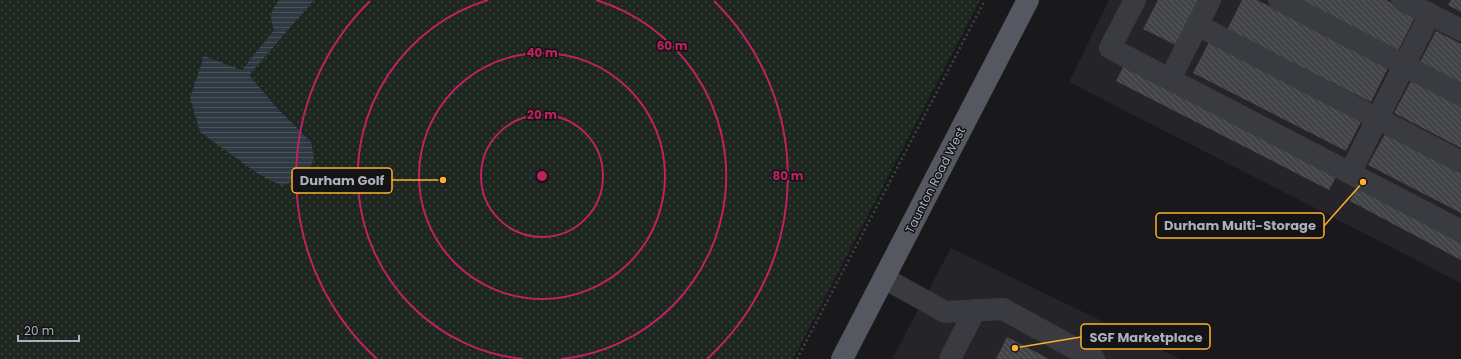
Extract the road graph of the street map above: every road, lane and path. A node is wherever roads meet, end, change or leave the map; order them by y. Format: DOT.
graph roads {
  1 [pos="985,0"];
  2 [pos="1028,0"];
  3 [pos="1135,0"];
  4 [pos="1210,0"];
  5 [pos="1279,0"];
  6 [pos="1402,0"];
  7 [pos="1430,14"];
  8 [pos="1197,25"];
  9 [pos="1461,30"];
  10 [pos="1404,65"];
  11 [pos="1170,79"];
  12 [pos="1461,95"];
  13 [pos="1377,119"];
  14 [pos="1461,162"];
  15 [pos="1350,173"];
  16 [pos="1461,231"];
  17 [pos="884,278"];
  18 [pos="975,310"];
  19 [pos="797,359"];
  20 [pos="842,359"];
  21 [pos="950,359"];
  22 [pos="1094,359"];
  1 -- 19 [label="path"];
  2 -- 17 [label="main road, Taunton Road West"];
  3 -- 11 [label="lane"];
  4 -- 8 [label="lane"];
  5 -- 10 [label="lane"];
  6 -- 7 [label="lane"];
  7 -- 9 [label="lane"];
  7 -- 10 [label="lane"];
  8 -- 11 [label="lane"];
  8 -- 13 [label="lane"];
  10 -- 12 [label="lane"];
  10 -- 13 [label="lane"];
  11 -- 15 [label="lane"];
  13 -- 14 [label="lane"];
  13 -- 15 [label="lane"];
  15 -- 16 [label="lane"];
  17 -- 18 [label="lane"];
  17 -- 20 [label="main road, Taunton Road West"];
  18 -- 21 [label="lane"];
  18 -- 22 [label="lane"];
}
